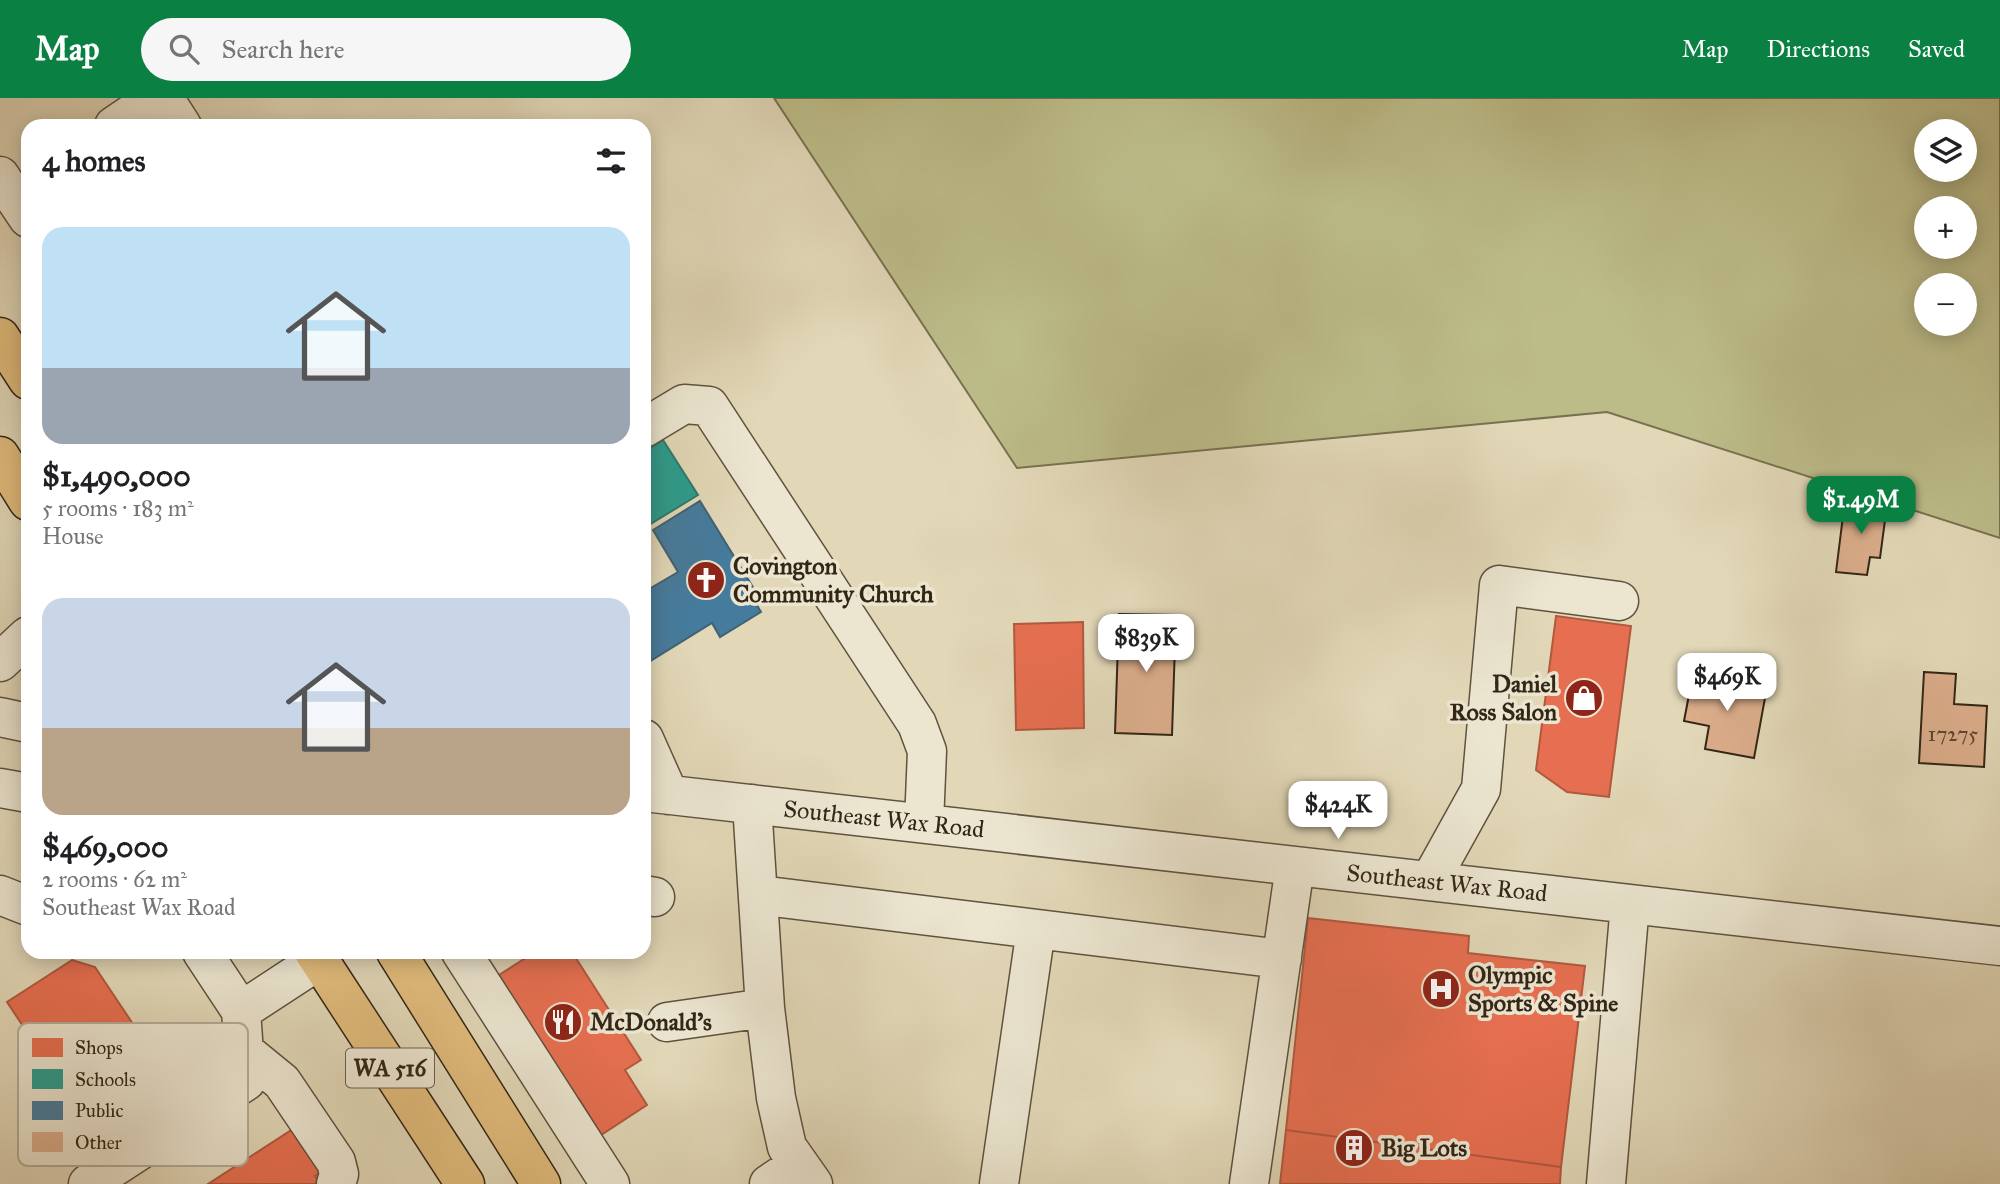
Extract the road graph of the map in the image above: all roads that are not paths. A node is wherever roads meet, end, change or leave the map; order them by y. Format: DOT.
graph roads {
  1 [pos="155,98"];
  2 [pos="164,98"];
  3 [pos="124,119"];
  4 [pos="178,119"];
  5 [pos="0,337"];
  6 [pos="21,369"];
  7 [pos="651,424"];
  8 [pos="0,456"];
  9 [pos="21,490"];
  10 [pos="1619,601"];
  11 [pos="21,642"];
  12 [pos="0,662"];
  13 [pos="0,671"];
  14 [pos="21,676"];
  15 [pos="0,717"];
  16 [pos="21,722"];
  17 [pos="651,770"];
  18 [pos="0,788"];
  19 [pos="21,792"];
  20 [pos="656,793"];
  21 [pos="752,804"];
  22 [pos="925,824"];
  23 [pos="1296,866"];
  24 [pos="1430,881"];
  25 [pos="0,895"];
  26 [pos="758,895"];
  27 [pos="21,903"];
  28 [pos="1630,904"];
  29 [pos="1036,929"];
  30 [pos="2000,946"];
  31 [pos="181,959"];
  32 [pos="207,959"];
  33 [pos="313,959"];
  34 [pos="319,959"];
  35 [pos="400,959"];
  36 [pos="467,959"];
  37 [pos="1282,959"];
  38 [pos="765,1007"];
  39 [pos="242,1011"];
  40 [pos="667,1022"];
  41 [pos="243,1023"];
  42 [pos="248,1054"];
  43 [pos="116,1166"];
  44 [pos="794,1177"];
  45 [pos="88,1184"];
  46 [pos="336,1184"];
  47 [pos="465,1184"];
  48 [pos="541,1184"];
  49 [pos="610,1184"];
  50 [pos="999,1184"];
  51 [pos="1250,1184"];
  52 [pos="1606,1184"];
  1 -- 3 [label="street"];
  2 -- 4 [label="street"];
  5 -- 6 [label="main road"];
  7 -- 22 [label="street"];
  8 -- 9 [label="main road"];
  10 -- 24 [label="street"];
  11 -- 12 [label="street"];
  13 -- 14 [label="street"];
  15 -- 16 [label="street"];
  17 -- 20 [label="street"];
  18 -- 19 [label="street"];
  20 -- 21 [label="street, Southeast Wax Road"];
  21 -- 22 [label="street, Southeast Wax Road"];
  21 -- 26 [label="street"];
  22 -- 23 [label="street, Southeast Wax Road"];
  23 -- 24 [label="street, Southeast Wax Road"];
  23 -- 37 [label="street"];
  24 -- 28 [label="street, Southeast Wax Road"];
  25 -- 27 [label="street"];
  26 -- 29 [label="street"];
  26 -- 38 [label="street"];
  28 -- 30 [label="street, Southeast Wax Road"];
  28 -- 52 [label="street"];
  29 -- 37 [label="street"];
  29 -- 50 [label="street"];
  31 -- 39 [label="street"];
  32 -- 39 [label="street"];
  33 -- 39 [label="street"];
  34 -- 47 [label="main road, WA 516"];
  35 -- 48 [label="main road, WA 516"];
  36 -- 49 [label="street"];
  37 -- 51 [label="street"];
  38 -- 40 [label="street"];
  38 -- 44 [label="street"];
  39 -- 41 [label="street"];
  42 -- 46 [label="street"];
  43 -- 45 [label="street"];
}
